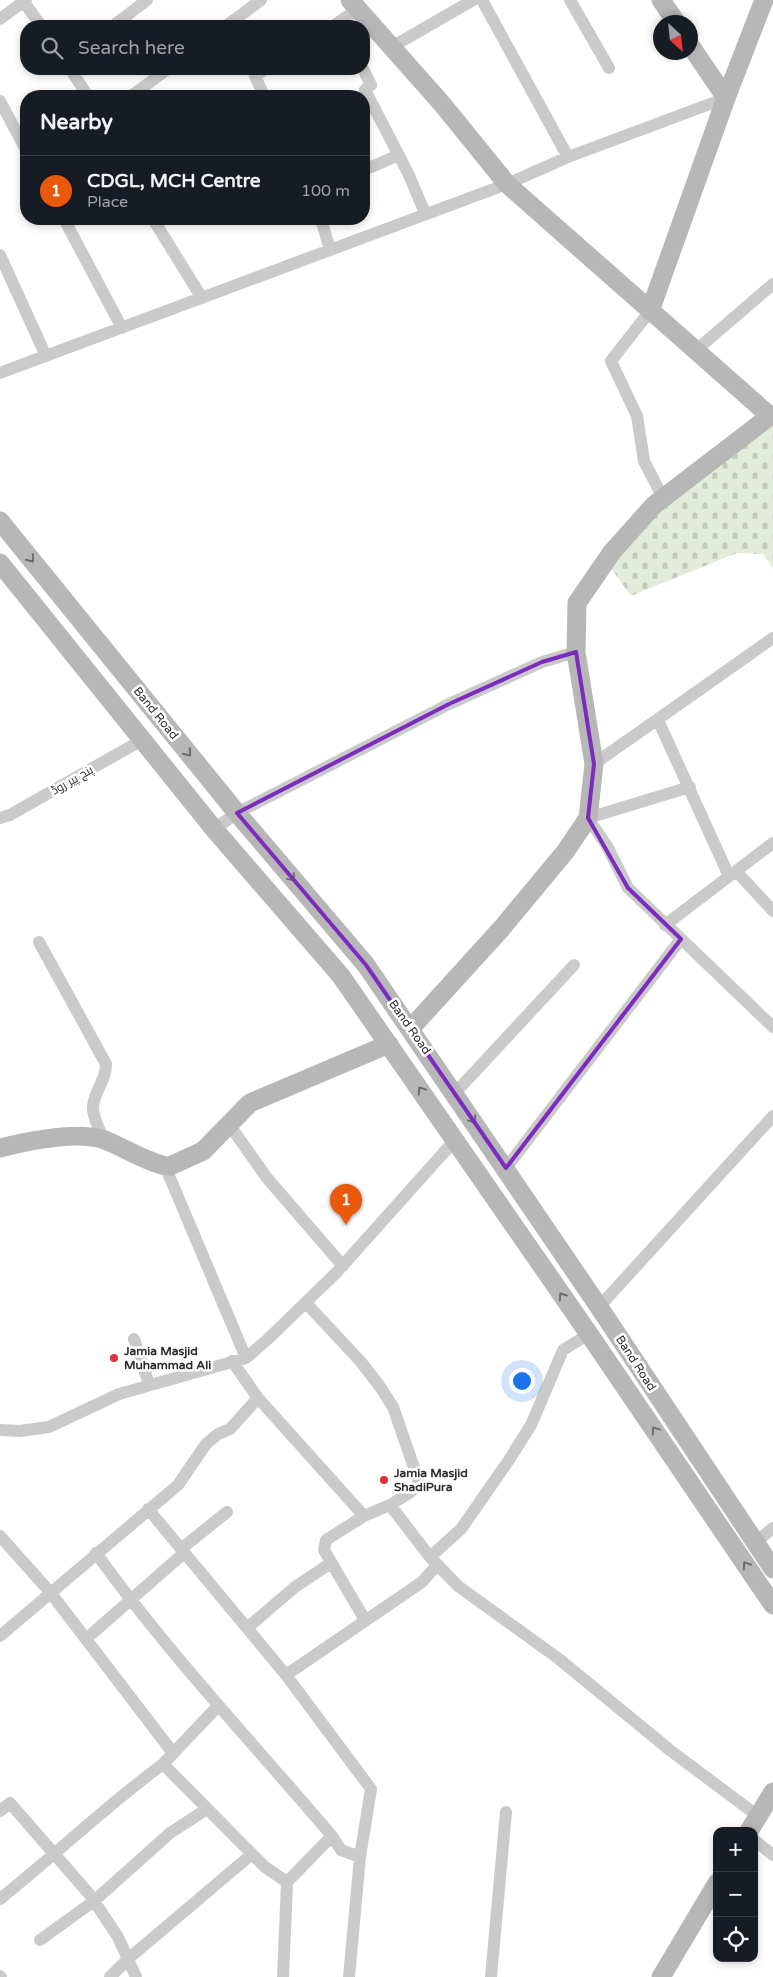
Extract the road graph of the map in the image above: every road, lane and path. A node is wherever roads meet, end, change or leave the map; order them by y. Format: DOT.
graph roads {
  1 [pos="147,0"];
  2 [pos="261,0"];
  3 [pos="473,0"];
  4 [pos="482,0"];
  5 [pos="570,0"];
  6 [pos="661,0"];
  7 [pos="764,0"];
  8 [pos="25,1"];
  9 [pos="354,4"];
  10 [pos="671,15"];
  11 [pos="0,19"];
  12 [pos="37,20"];
  13 [pos="121,20"];
  14 [pos="238,20"];
  15 [pos="341,20"];
  16 [pos="367,20"];
  17 [pos="370,24"];
  18 [pos="390,48"];
  19 [pos="698,57"];
  20 [pos="609,68"];
  21 [pos="74,75"];
  22 [pos="160,75"];
  23 [pos="256,75"];
  24 [pos="366,75"];
  25 [pos="84,90"];
  26 [pos="139,90"];
  27 [pos="261,90"];
  28 [pos="365,90"];
  29 [pos="726,98"];
  30 [pos="370,100"];
  31 [pos="0,101"];
  32 [pos="20,139"];
  33 [pos="399,155"];
  34 [pos="568,157"];
  35 [pos="370,167"];
  36 [pos="507,184"];
  37 [pos="425,213"];
  38 [pos="67,225"];
  39 [pos="158,225"];
  40 [pos="323,225"];
  41 [pos="330,250"];
  42 [pos="0,255"];
  43 [pos="773,284"];
  44 [pos="202,298"];
  45 [pos="650,311"];
  46 [pos="122,328"];
  47 [pos="695,351"];
  48 [pos="46,356"];
  49 [pos="0,373"];
  50 [pos="771,418"];
  51 [pos="663,498"];
  52 [pos="0,521"];
  53 [pos="0,563"];
  54 [pos="773,638"];
  55 [pos="576,652"];
  56 [pos="658,720"];
  57 [pos="142,740"];
  58 [pos="594,764"];
  59 [pos="690,787"];
  60 [pos="237,813"];
  61 [pos="0,818"];
  62 [pos="588,818"];
  63 [pos="214,829"];
  64 [pos="773,843"];
  65 [pos="733,874"];
  66 [pos="773,911"];
  67 [pos="665,925"];
  68 [pos="681,939"];
  69 [pos="38,942"];
  70 [pos="574,965"];
  71 [pos="773,1027"];
  72 [pos="411,1028"];
  73 [pos="389,1044"];
  74 [pos="455,1093"];
  75 [pos="773,1116"];
  76 [pos="228,1123"];
  77 [pos="104,1140"];
  78 [pos="455,1140"];
  79 [pos="0,1148"];
  80 [pos="165,1166"];
  81 [pos="506,1168"];
  82 [pos="343,1266"];
  83 [pos="306,1303"];
  84 [pos="599,1307"];
  85 [pos="589,1334"];
  86 [pos="134,1340"];
  87 [pos="246,1358"];
  88 [pos="232,1361"];
  89 [pos="149,1384"];
  90 [pos="258,1398"];
  91 [pos="0,1430"];
  92 [pos="390,1505"];
  93 [pos="148,1509"];
  94 [pos="227,1512"];
  95 [pos="364,1516"];
  96 [pos="773,1528"];
  97 [pos="0,1536"];
  98 [pos="756,1542"];
  99 [pos="182,1551"];
  100 [pos="96,1553"];
  101 [pos="434,1561"];
  102 [pos="331,1562"];
  103 [pos="773,1569"];
  104 [pos="50,1592"];
  105 [pos="130,1599"];
  106 [pos="773,1605"];
  107 [pos="365,1620"];
  108 [pos="247,1628"];
  109 [pos="0,1636"];
  110 [pos="86,1639"];
  111 [pos="286,1675"];
  112 [pos="218,1706"];
  113 [pos="174,1753"];
  114 [pos="163,1764"];
  115 [pos="773,1792"];
  116 [pos="207,1809"];
  117 [pos="0,1811"];
  118 [pos="506,1812"];
  119 [pos="754,1824"];
  120 [pos="332,1836"];
  121 [pos="758,1843"];
  122 [pos="55,1854"];
  123 [pos="252,1854"];
  124 [pos="773,1855"];
  125 [pos="360,1857"];
  126 [pos="287,1882"];
  127 [pos="713,1890"];
  128 [pos="0,1899"];
  129 [pos="94,1901"];
  130 [pos="40,1940"];
  131 [pos="128,1959"];
  132 [pos="110,1977"];
  133 [pos="136,1977"];
  134 [pos="283,1977"];
  135 [pos="349,1977"];
  136 [pos="491,1977"];
  137 [pos="661,1977"];
  1 -- 13 [label="street"];
  2 -- 14 [label="street"];
  3 -- 18 [label="street"];
  4 -- 34 [label="street"];
  5 -- 20 [label="street"];
  6 -- 10 [label="main road"];
  7 -- 29 [label="main road"];
  8 -- 11 [label="street"];
  8 -- 12 [label="street"];
  9 -- 15 [label="street"];
  9 -- 16 [label="main road"];
  17 -- 18 [label="main road"];
  18 -- 36 [label="main road"];
  19 -- 29 [label="main road"];
  21 -- 25 [label="street"];
  22 -- 26 [label="street"];
  23 -- 27 [label="street"];
  24 -- 28 [label="street"];
  29 -- 34 [label="street"];
  29 -- 45 [label="main road"];
  30 -- 33 [label="street"];
  31 -- 32 [label="street"];
  33 -- 35 [label="street"];
  33 -- 37 [label="street"];
  34 -- 36 [label="street"];
  36 -- 37 [label="street"];
  36 -- 45 [label="main road"];
  37 -- 41 [label="street"];
  38 -- 46 [label="street"];
  39 -- 44 [label="street"];
  40 -- 41 [label="street"];
  41 -- 44 [label="street"];
  42 -- 48 [label="street"];
  43 -- 47 [label="street"];
  44 -- 46 [label="street"];
  45 -- 47 [label="main road"];
  45 -- 51 [label="street"];
  46 -- 48 [label="street"];
  47 -- 50 [label="main road"];
  48 -- 49 [label="street"];
  50 -- 51 [label="main road"];
  51 -- 55 [label="main road"];
  52 -- 60 [label="main road, Band Road, one-way"];
  53 -- 57 [label="main road, Band Road"];
  54 -- 56 [label="street"];
  55 -- 58 [label="main road"];
  55 -- 60 [label="street"];
  56 -- 58 [label="street"];
  56 -- 59 [label="street"];
  57 -- 61 [label="street, پنج پیر روڈ"];
  57 -- 63 [label="main road, Band Road"];
  58 -- 62 [label="main road"];
  59 -- 62 [label="street"];
  59 -- 65 [label="street"];
  60 -- 63 [label="street"];
  60 -- 72 [label="main road, Band Road, one-way"];
  62 -- 67 [label="street"];
  62 -- 72 [label="main road"];
  63 -- 73 [label="main road, Band Road"];
  64 -- 65 [label="street"];
  65 -- 66 [label="street"];
  65 -- 67 [label="street"];
  67 -- 68 [label="street"];
  68 -- 71 [label="street"];
  68 -- 81 [label="street"];
  69 -- 77 [label="street"];
  70 -- 74 [label="street"];
  72 -- 74 [label="main road, Band Road"];
  73 -- 76 [label="main road"];
  78 -- 73 [label="main road, Band Road, one-way"];
  74 -- 81 [label="main road, Band Road, one-way"];
  75 -- 84 [label="street"];
  76 -- 80 [label="main road"];
  76 -- 82 [label="street"];
  77 -- 79 [label="main road"];
  77 -- 80 [label="main road"];
  78 -- 82 [label="street"];
  85 -- 78 [label="main road, Band Road, one-way"];
  80 -- 87 [label="street"];
  81 -- 84 [label="main road, Band Road"];
  82 -- 83 [label="street"];
  83 -- 87 [label="street"];
  83 -- 92 [label="street"];
  84 -- 98 [label="main road, Band Road"];
  85 -- 101 [label="street"];
  106 -- 85 [label="main road, Band Road, one-way"];
  86 -- 89 [label="street"];
  87 -- 88 [label="street"];
  88 -- 89 [label="street"];
  88 -- 90 [label="street"];
  89 -- 91 [label="street"];
  90 -- 93 [label="street"];
  90 -- 95 [label="street"];
  92 -- 95 [label="street"];
  92 -- 101 [label="street"];
  93 -- 99 [label="street"];
  93 -- 100 [label="street"];
  94 -- 99 [label="street"];
  95 -- 102 [label="street"];
  96 -- 98 [label="street"];
  97 -- 104 [label="street"];
  98 -- 103 [label="main road, Band Road"];
  99 -- 105 [label="street"];
  99 -- 108 [label="street"];
  100 -- 104 [label="street"];
  100 -- 105 [label="street"];
  101 -- 107 [label="street"];
  101 -- 119 [label="street"];
  102 -- 107 [label="street"];
  102 -- 108 [label="street"];
  104 -- 109 [label="street"];
  104 -- 110 [label="street"];
  105 -- 110 [label="street"];
  105 -- 112 [label="street"];
  107 -- 111 [label="street"];
  108 -- 111 [label="street"];
  110 -- 113 [label="street"];
  111 -- 125 [label="street"];
  112 -- 113 [label="street"];
  112 -- 120 [label="street"];
  113 -- 114 [label="street"];
  114 -- 116 [label="street"];
  114 -- 122 [label="street"];
  115 -- 119 [label="main road"];
  116 -- 123 [label="street"];
  116 -- 129 [label="street"];
  117 -- 122 [label="street"];
  118 -- 136 [label="street"];
  120 -- 125 [label="street"];
  120 -- 126 [label="street"];
  121 -- 124 [label="street"];
  122 -- 128 [label="street"];
  122 -- 129 [label="street"];
  123 -- 126 [label="street"];
  123 -- 131 [label="street"];
  125 -- 135 [label="street"];
  126 -- 134 [label="street"];
  127 -- 137 [label="main road"];
  129 -- 130 [label="street"];
  129 -- 131 [label="street"];
  131 -- 132 [label="street"];
  131 -- 133 [label="street"];
}
